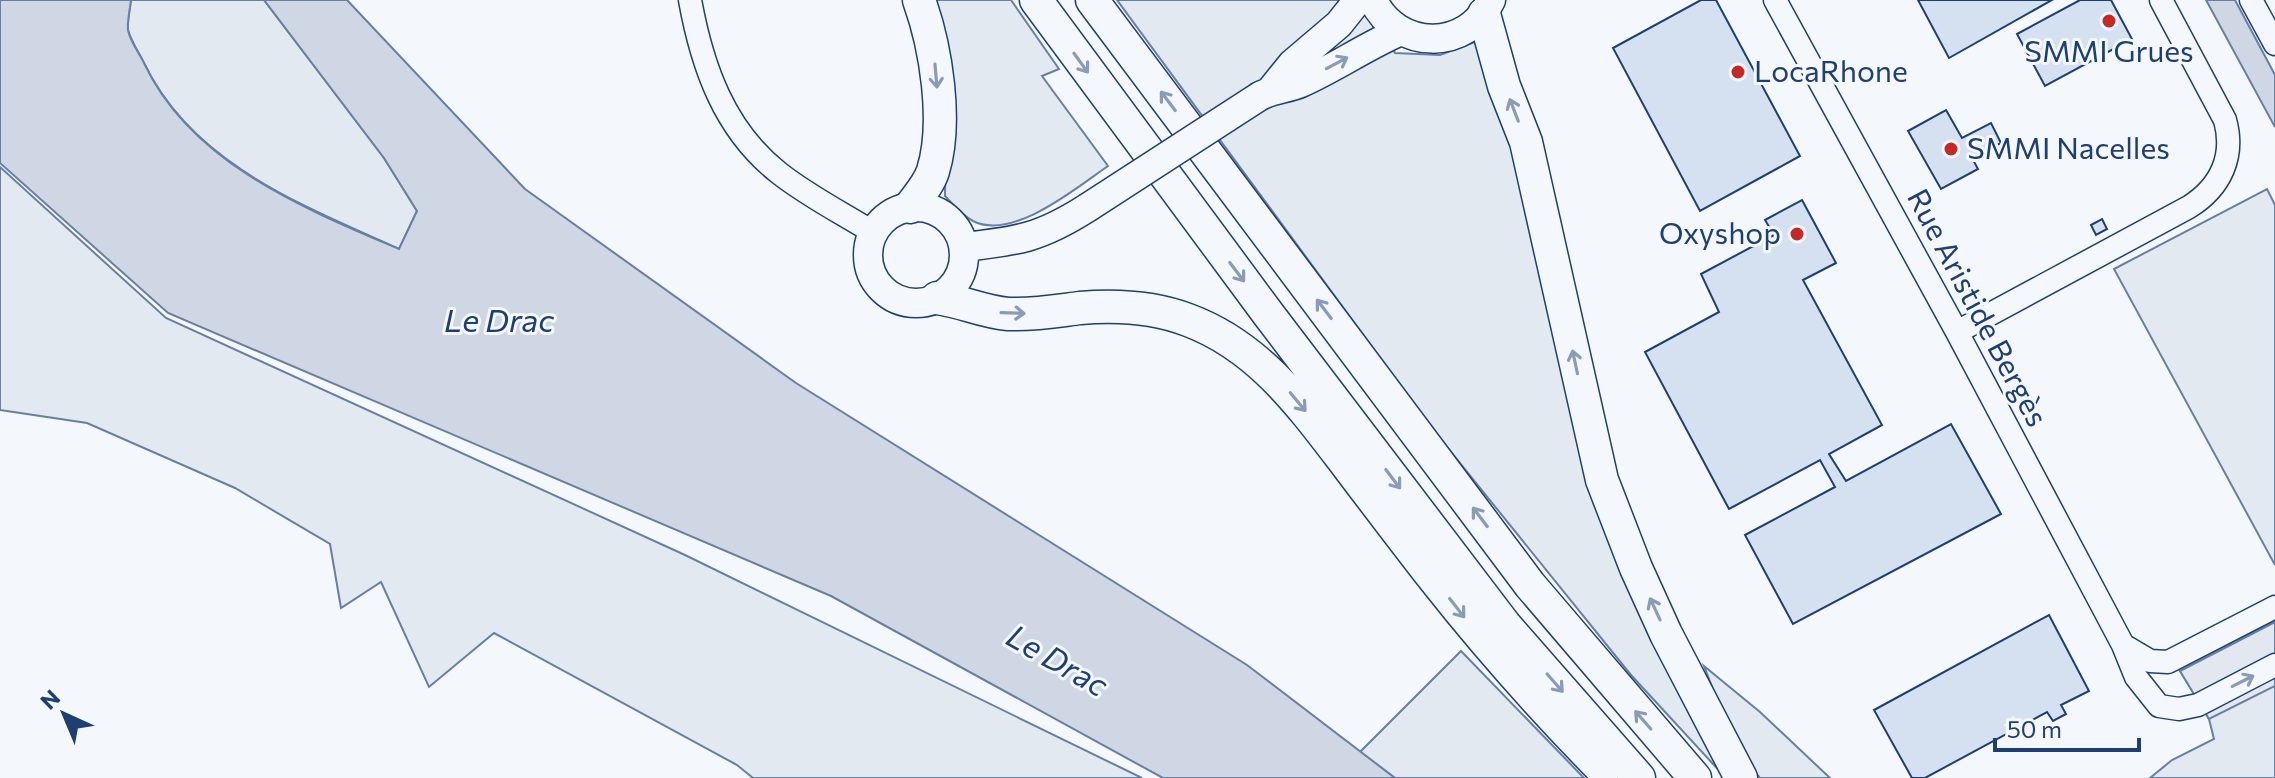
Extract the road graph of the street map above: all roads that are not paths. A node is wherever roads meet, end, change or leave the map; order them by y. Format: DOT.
graph roads {
  1 [pos="690,0"];
  2 [pos="919,0"];
  3 [pos="1036,0"];
  4 [pos="1092,0"];
  5 [pos="1358,0"];
  6 [pos="1373,0"];
  7 [pos="1775,0"];
  8 [pos="2161,0"];
  9 [pos="2251,0"];
  10 [pos="1487,7"];
  11 [pos="1401,31"];
  12 [pos="2275,44"];
  13 [pos="1265,93"];
  14 [pos="910,207"];
  15 [pos="874,233"];
  16 [pos="964,247"];
  17 [pos="937,298"];
  18 [pos="1957,332"];
  19 [pos="2272,616"];
  20 [pos="2123,645"];
  21 [pos="2168,662"];
  22 [pos="2275,665"];
  23 [pos="2167,707"];
  24 [pos="1611,778"];
  25 [pos="1639,778"];
  26 [pos="1695,778"];
  27 [pos="1741,778"];
  1 -- 15 [label="street"];
  2 -- 14 [label="highway, one-way"];
  3 -- 25 [label="highway, one-way"];
  26 -- 4 [label="highway, one-way"];
  5 -- 13 [label="main road"];
  6 -- 11 [label="main road"];
  7 -- 18 [label="street, Rue Aristide Bergès"];
  8 -- 18 [label="street"];
  9 -- 12 [label="street"];
  10 -- 11 [label="main road"];
  27 -- 10 [label="highway, one-way"];
  13 -- 11 [label="main road, one-way"];
  13 -- 16 [label="main road, bridge"];
  14 -- 15 [label="main road"];
  14 -- 16 [label="main road"];
  15 -- 17 [label="main road"];
  16 -- 17 [label="main road"];
  17 -- 24 [label="highway, one-way"];
  18 -- 20 [label="street, Rue Aristide Bergès"];
  19 -- 21 [label="street"];
  20 -- 21 [label="street"];
  20 -- 23 [label="street, Rue Aristide Bergès"];
  21 -- 23 [label="street"];
  23 -- 22 [label="street, one-way"];
}
